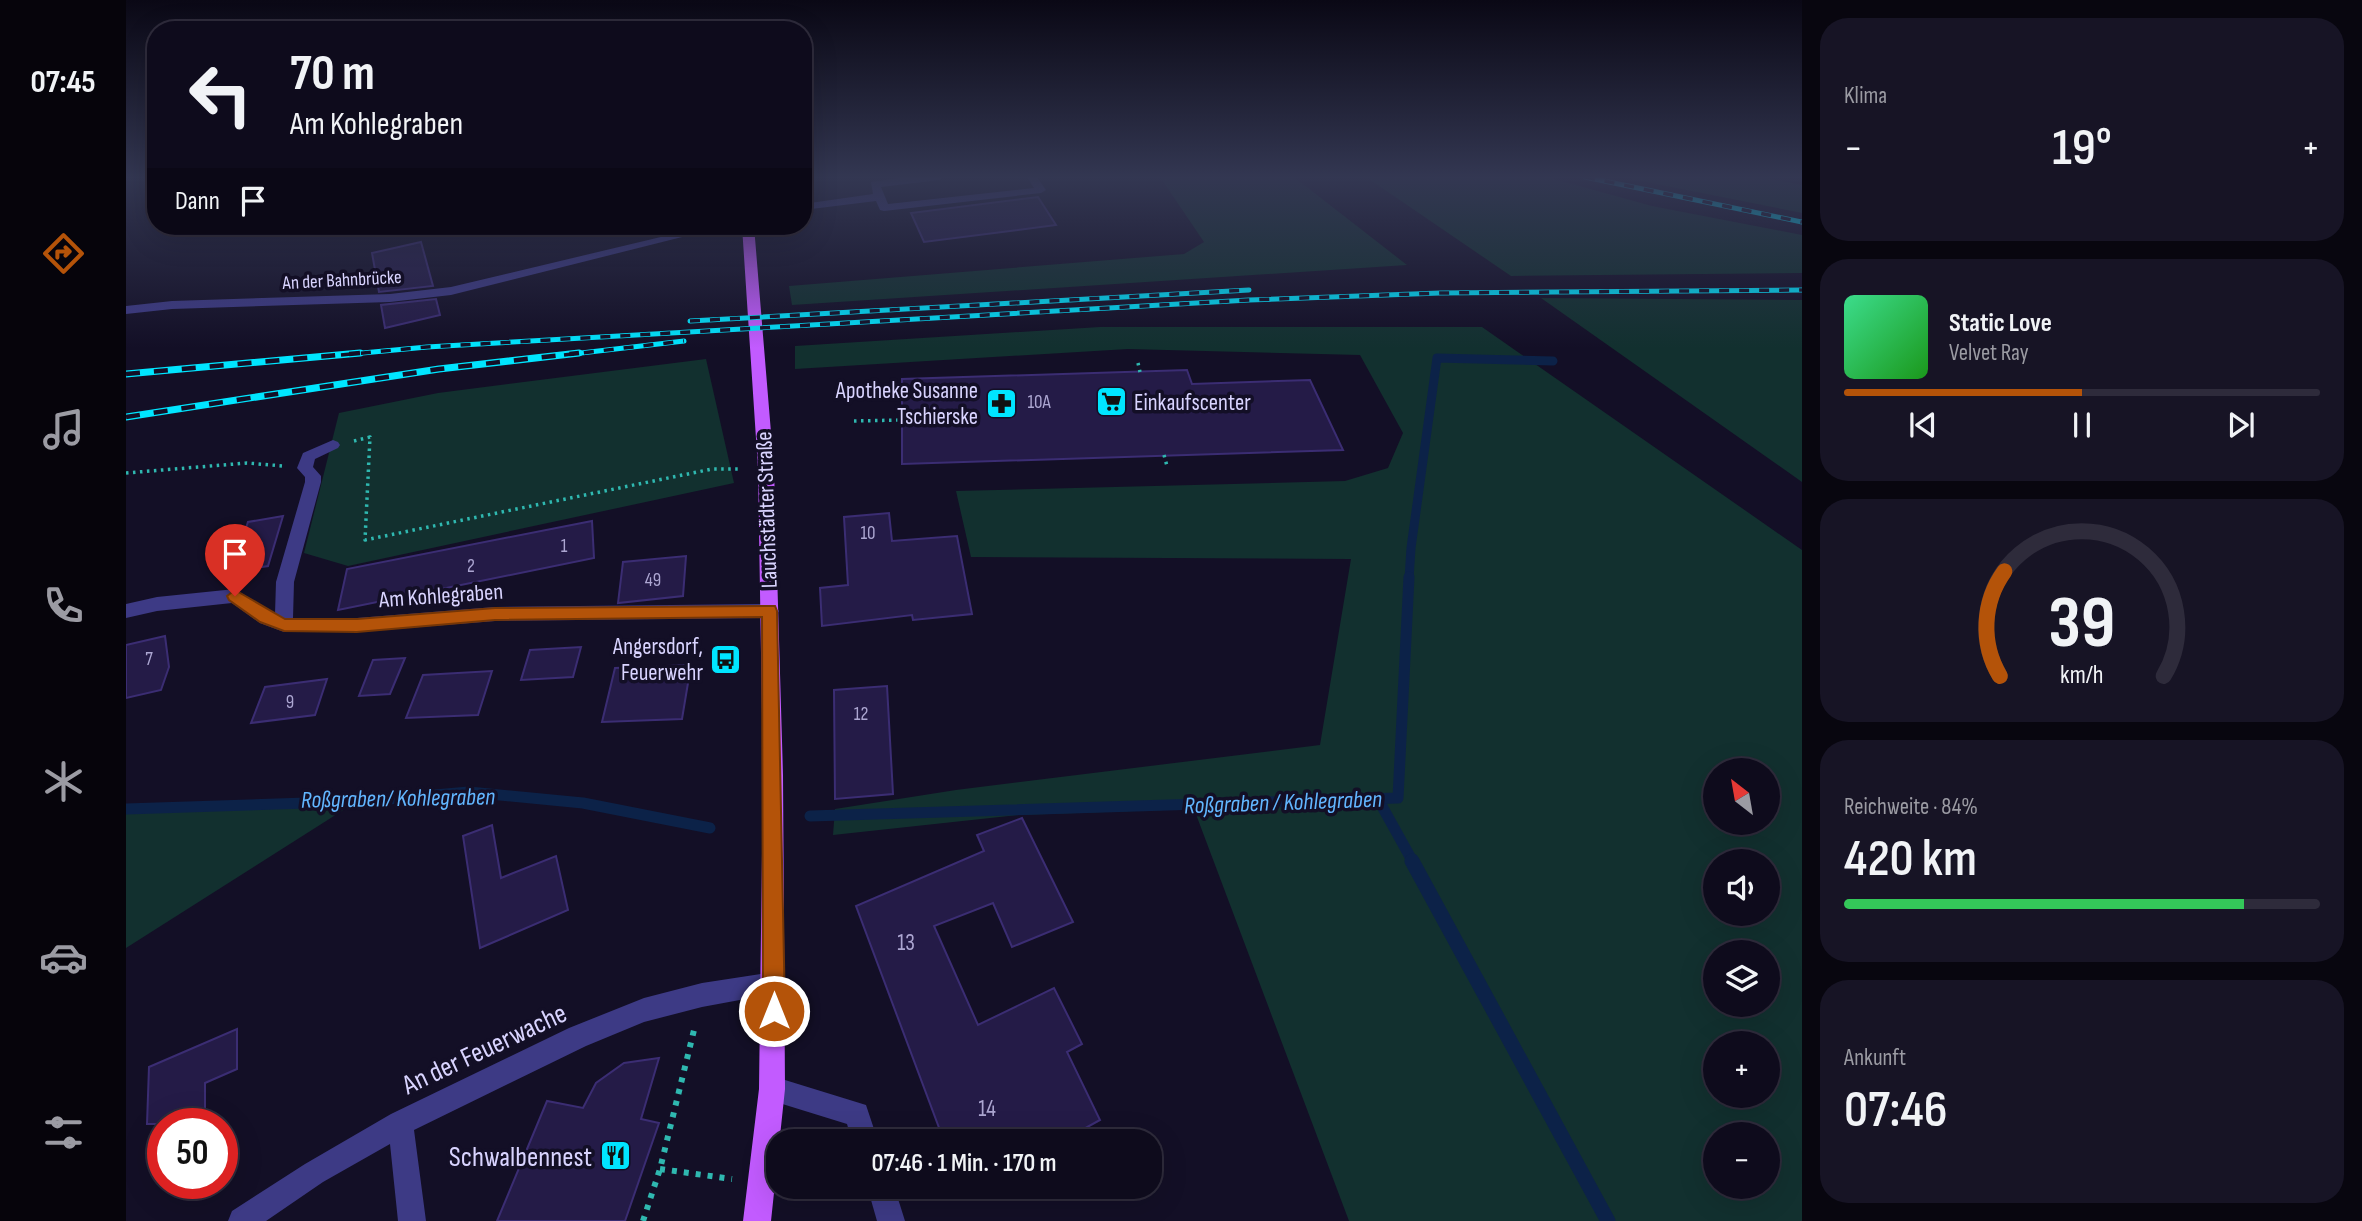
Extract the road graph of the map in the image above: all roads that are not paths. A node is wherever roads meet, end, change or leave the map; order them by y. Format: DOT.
graph roads {
  1 [pos="683,235"];
  2 [pos="749,235"];
  3 [pos="126,310"];
  4 [pos="333,445"];
  5 [pos="126,611"];
  6 [pos="769,611"];
  7 [pos="284,625"];
  8 [pos="774,984"];
  9 [pos="772,1089"];
  10 [pos="400,1123"];
  11 [pos="861,1129"];
  12 [pos="884,1199"];
  13 [pos="242,1221"];
  14 [pos="412,1221"];
  15 [pos="757,1221"];
  16 [pos="891,1221"];
  1 -- 3 [label="street, An der Bahnbrücke"];
  2 -- 6 [label="main road, Lauchstädter Straße"];
  4 -- 7 [label="street"];
  5 -- 7 [label="street, Am Kohlegraben"];
  6 -- 7 [label="street, Am Kohlegraben"];
  6 -- 8 [label="main road, Lauchstädter Straße"];
  8 -- 9 [label="main road, Lauchstädter Straße"];
  8 -- 10 [label="street, An der Feuerwache"];
  9 -- 11 [label="street"];
  9 -- 15 [label="main road, Lauchstädter Straße"];
  10 -- 13 [label="street, An der Feuerwache"];
  10 -- 14 [label="street"];
  12 -- 16 [label="street"];
}
